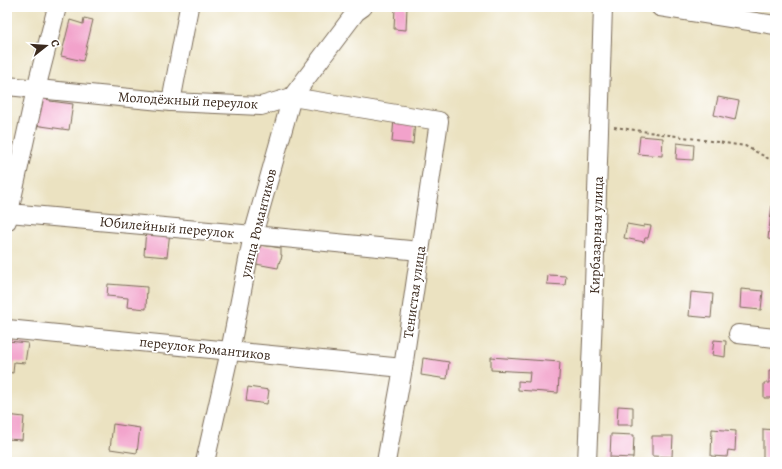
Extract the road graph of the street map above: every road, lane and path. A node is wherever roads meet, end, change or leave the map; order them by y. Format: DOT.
graph roads {
  1 [pos="57,7"];
  2 [pos="189,7"];
  3 [pos="362,7"];
  4 [pos="604,7"];
  5 [pos="660,7"];
  6 [pos="775,25"];
  7 [pos="7,86"];
  8 [pos="36,90"];
  9 [pos="292,97"];
  10 [pos="171,102"];
  11 [pos="439,121"];
  12 [pos="600,124"];
  13 [pos="775,162"];
  14 [pos="8,217"];
  15 [pos="253,235"];
  16 [pos="420,251"];
  17 [pos="7,329"];
  18 [pos="738,334"];
  19 [pos="775,338"];
  20 [pos="230,351"];
  21 [pos="403,368"];
  22 [pos="206,462"];
  23 [pos="386,462"];
  24 [pos="587,462"];
  1 -- 8 [label="street"];
  2 -- 10 [label="street"];
  3 -- 9 [label="street, улица Романтиков"];
  4 -- 12 [label="street, Кирбазарная улица"];
  5 -- 6 [label="street"];
  7 -- 8 [label="street, Молодёжный переулок"];
  8 -- 10 [label="street, Молодёжный переулок"];
  8 -- 14 [label="street"];
  9 -- 10 [label="street, Молодёжный переулок"];
  9 -- 11 [label="street, Молодёжный переулок"];
  9 -- 15 [label="street, улица Романтиков"];
  11 -- 16 [label="street, Тенистая улица"];
  12 -- 13 [label="path"];
  12 -- 24 [label="street, Кирбазарная улица"];
  14 -- 15 [label="street, Юбилейный переулок"];
  15 -- 16 [label="street, Юбилейный переулок"];
  15 -- 20 [label="street, улица Романтиков"];
  16 -- 21 [label="street, Тенистая улица"];
  17 -- 20 [label="street, переулок Романтиков"];
  18 -- 19 [label="street"];
  20 -- 21 [label="street, переулок Романтиков"];
  20 -- 22 [label="street, улица Романтиков"];
  21 -- 23 [label="street, Тенистая улица"];
}
